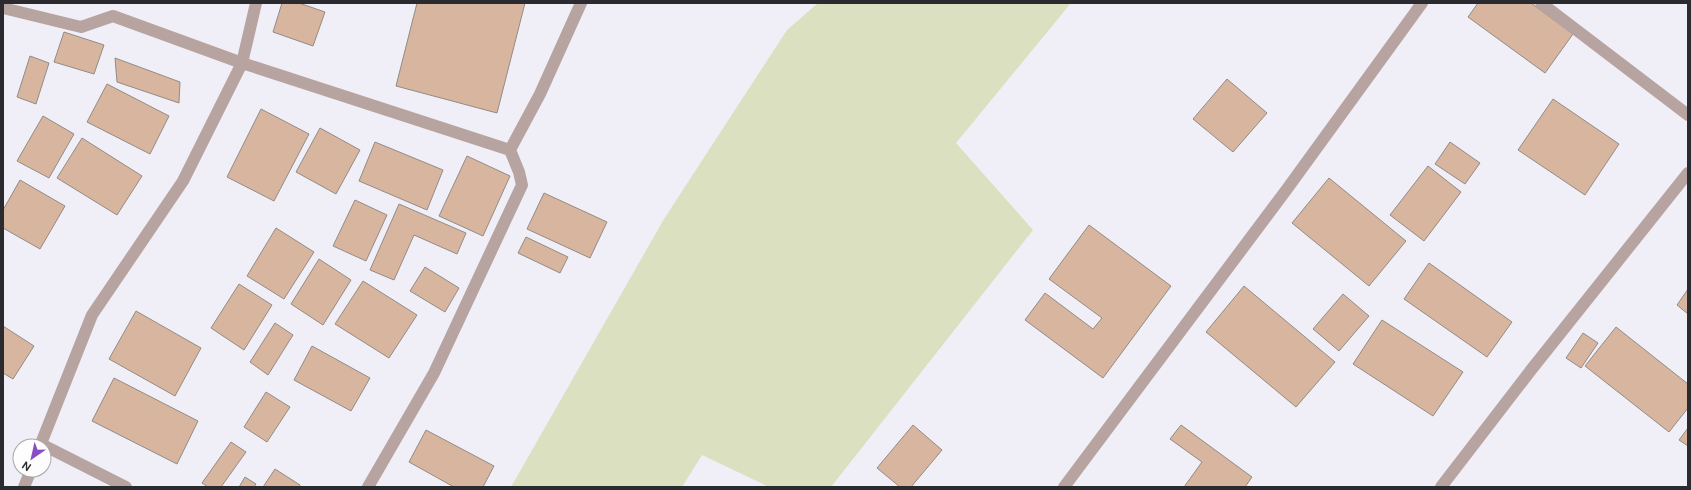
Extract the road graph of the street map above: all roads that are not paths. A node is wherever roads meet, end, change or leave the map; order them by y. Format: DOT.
graph roads {
  1 [pos="256,3"];
  2 [pos="582,3"];
  3 [pos="1422,3"];
  4 [pos="1541,3"];
  5 [pos="3,8"];
  6 [pos="242,63"];
  7 [pos="1688,116"];
  8 [pos="510,150"];
  9 [pos="1688,173"];
  10 [pos="44,438"];
  11 [pos="52,450"];
  12 [pos="126,487"];
  13 [pos="368,487"];
  14 [pos="1064,487"];
  15 [pos="1442,487"];
  1 -- 6 [label="street"];
  2 -- 8 [label="street"];
  3 -- 14 [label="street"];
  4 -- 7 [label="street"];
  5 -- 6 [label="street"];
  6 -- 8 [label="street"];
  6 -- 10 [label="street"];
  8 -- 13 [label="street"];
  9 -- 15 [label="street"];
  11 -- 12 [label="street"];
}
